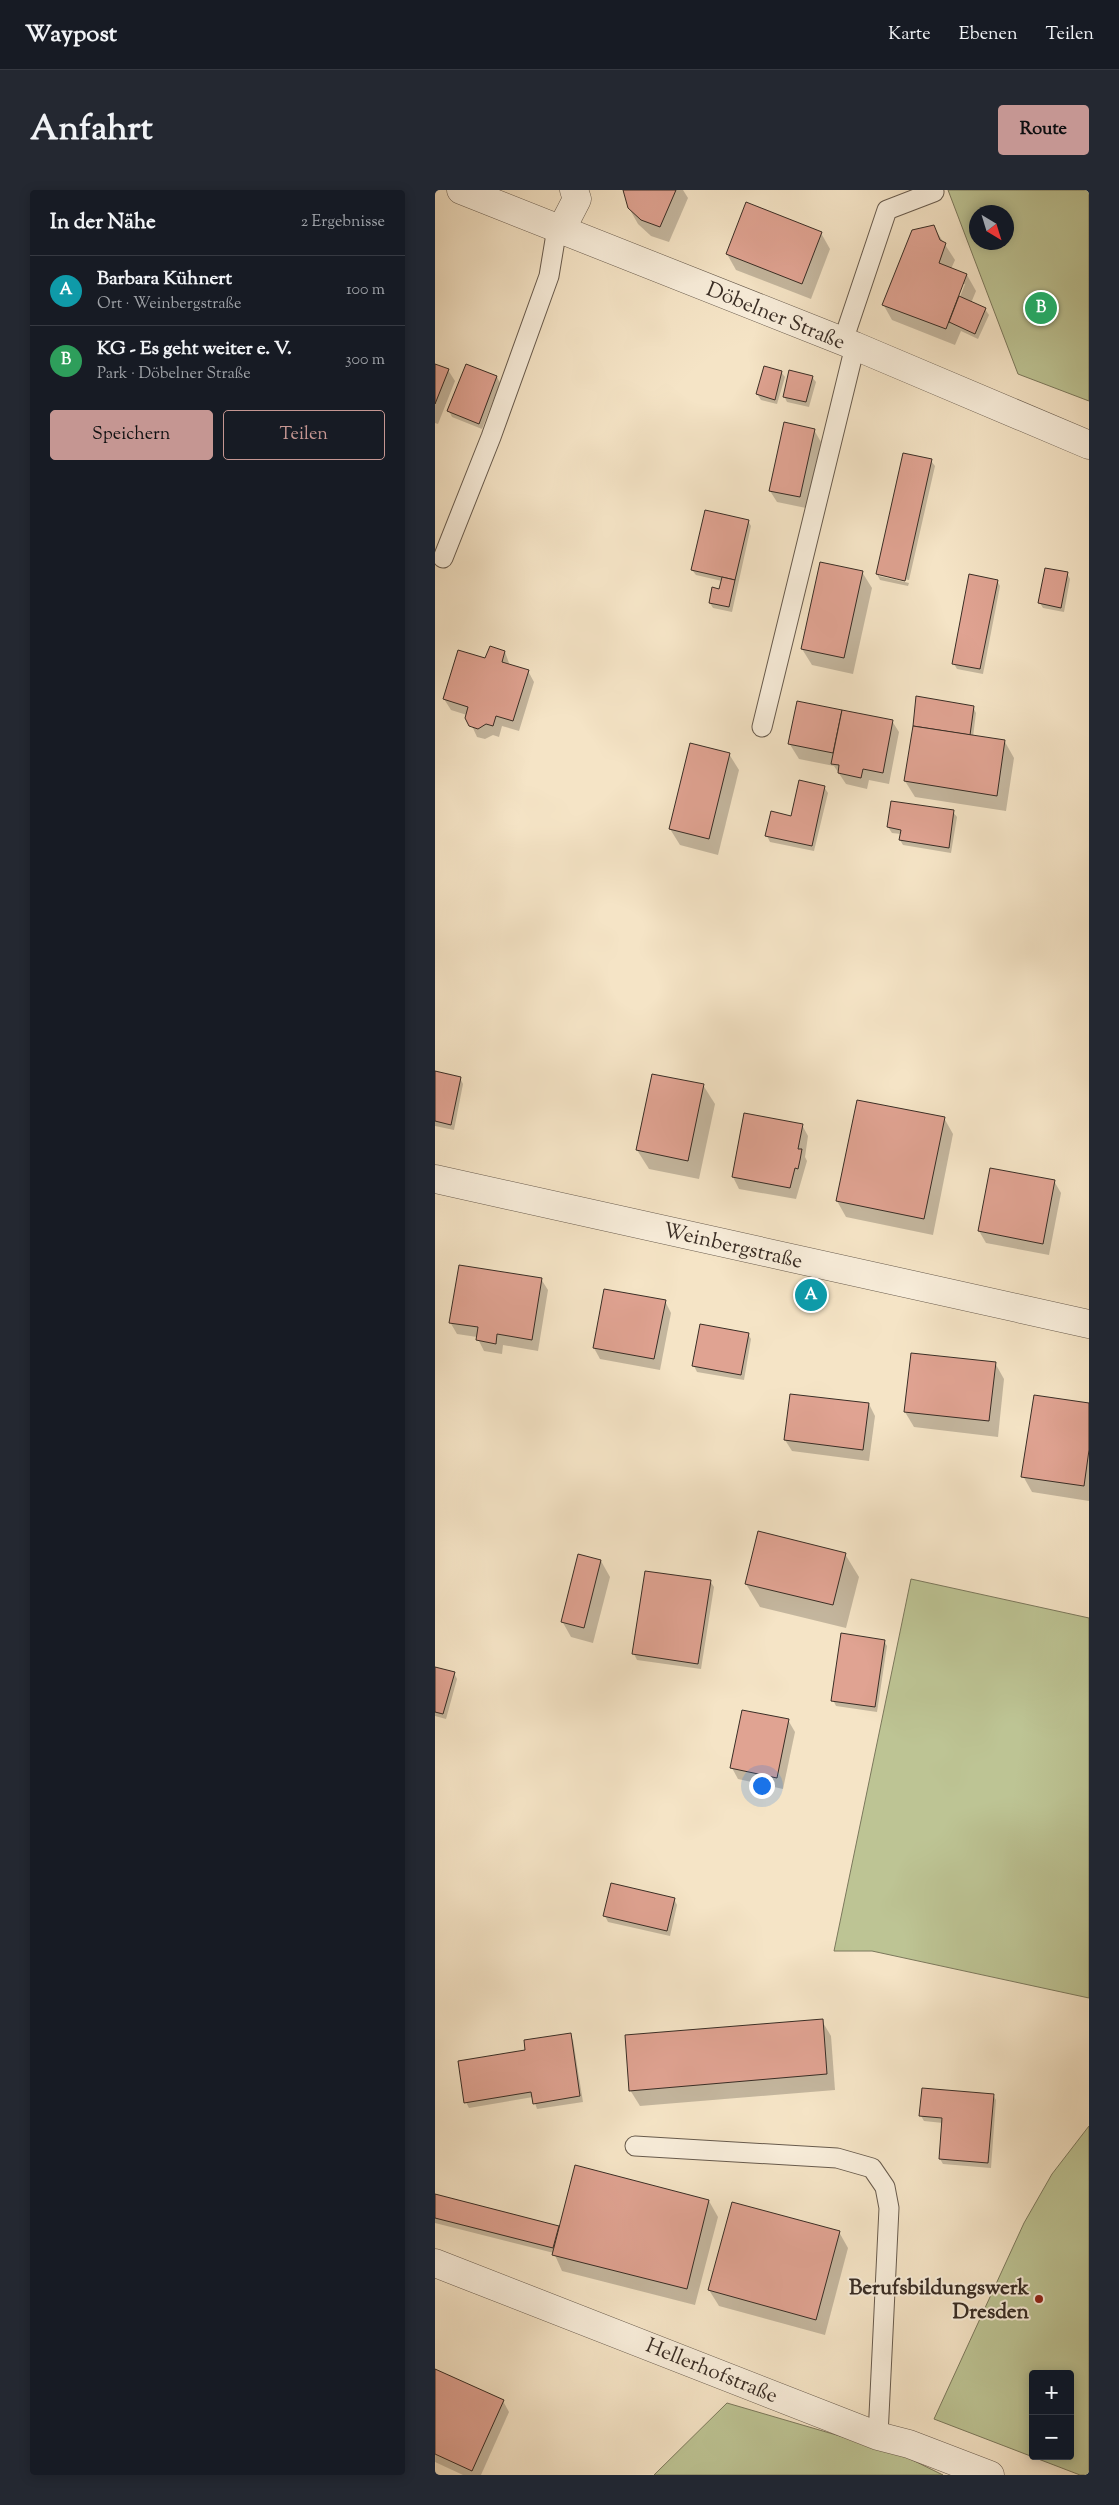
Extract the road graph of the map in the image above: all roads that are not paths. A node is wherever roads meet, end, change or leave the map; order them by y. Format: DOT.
graph roads {
  1 [pos="461,190"];
  2 [pos="574,190"];
  3 [pos="935,192"];
  4 [pos="559,229"];
  5 [pos="849,344"];
  6 [pos="1089,444"];
  7 [pos="443,558"];
  8 [pos="763,727"];
  9 [pos="435,1179"];
  10 [pos="1089,1324"];
  11 [pos="635,2146"];
  12 [pos="435,2263"];
  13 [pos="878,2436"];
  14 [pos="990,2475"];
  1 -- 4 [label="street, Döbelner Straße"];
  2 -- 4 [label="street"];
  3 -- 5 [label="lane"];
  4 -- 5 [label="street, Döbelner Straße"];
  4 -- 7 [label="lane"];
  5 -- 6 [label="street, Döbelner Straße"];
  5 -- 8 [label="lane"];
  9 -- 10 [label="street, Weinbergstraße"];
  11 -- 13 [label="lane"];
  12 -- 13 [label="street, Hellerhofstraße"];
  13 -- 14 [label="street, Hellerhofstraße"];
}
